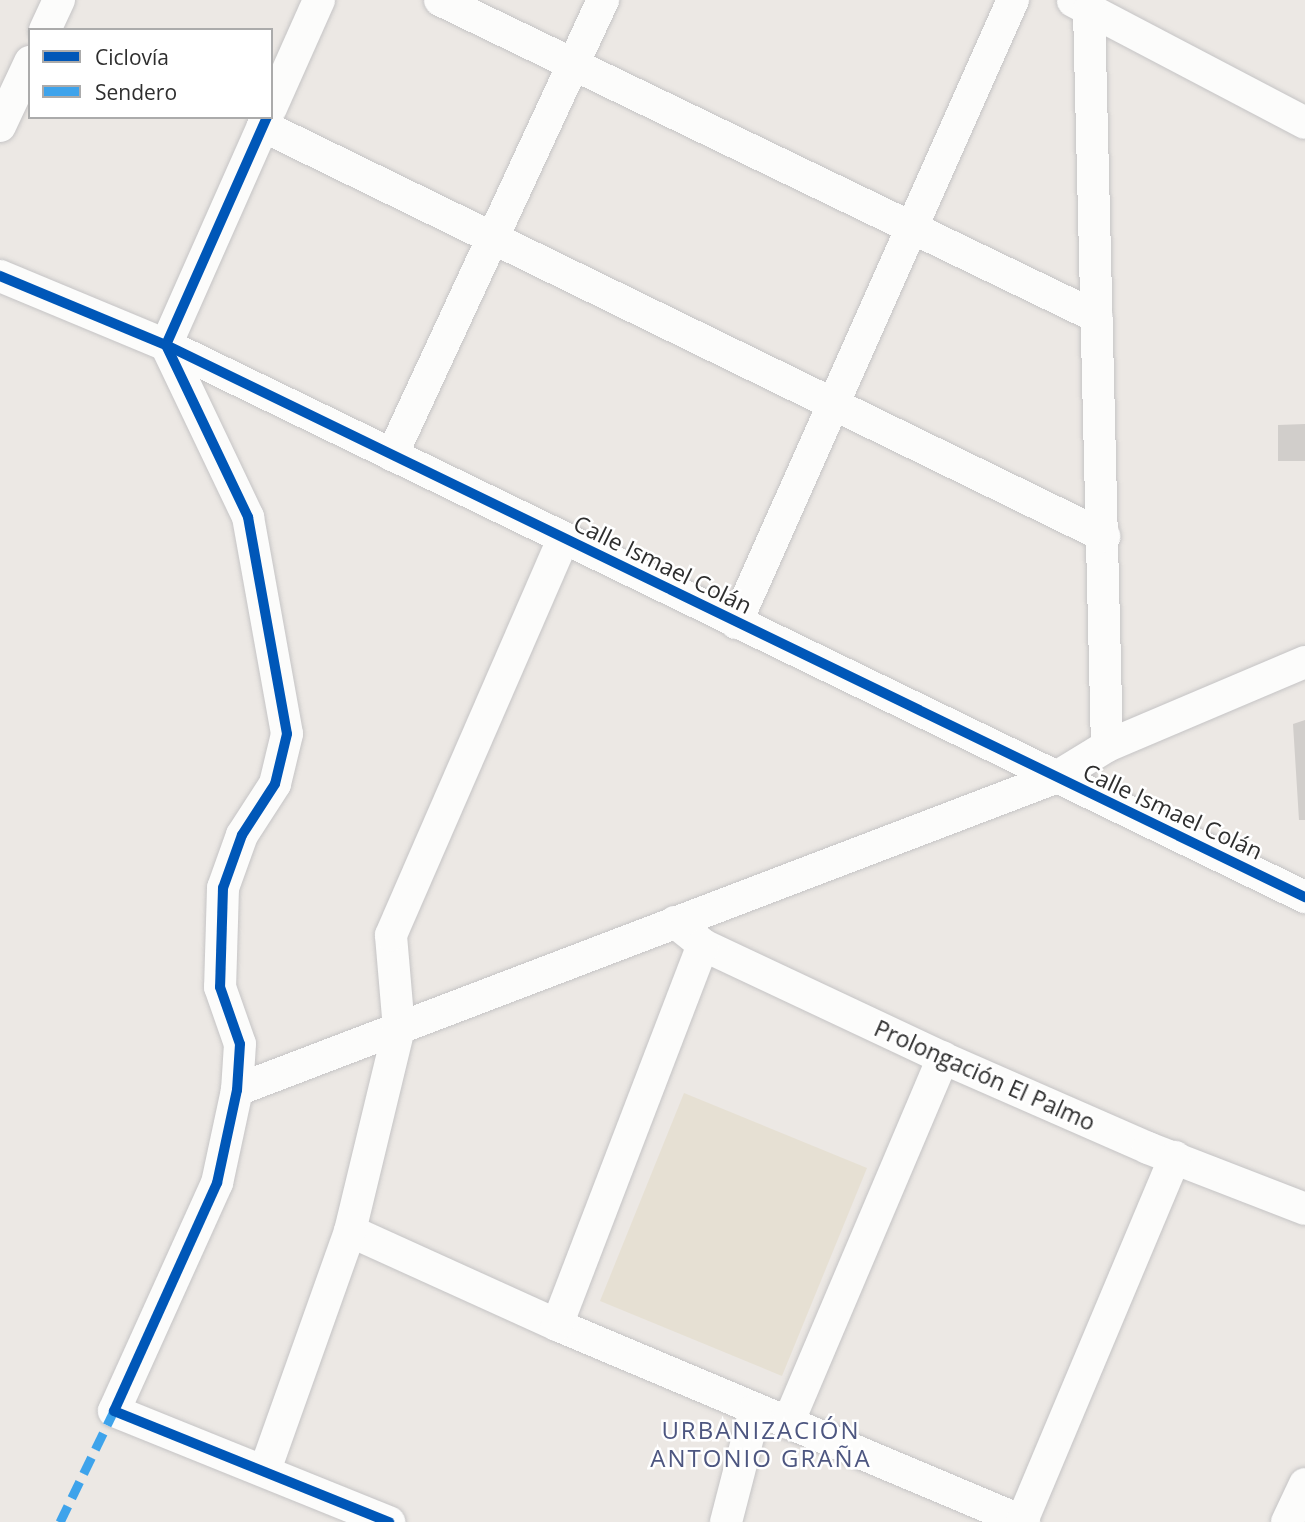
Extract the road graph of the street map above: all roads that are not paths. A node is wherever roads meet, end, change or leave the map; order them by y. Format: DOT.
graph roads {
  1 [pos="58,0"];
  2 [pos="319,0"];
  3 [pos="440,0"];
  4 [pos="603,0"];
  5 [pos="1013,0"];
  6 [pos="1081,5"];
  7 [pos="46,28"];
  8 [pos="573,65"];
  9 [pos="28,66"];
  10 [pos="273,104"];
  11 [pos="266,119"];
  12 [pos="271,119"];
  13 [pos="1305,123"];
  14 [pos="0,126"];
  15 [pos="912,227"];
  16 [pos="492,239"];
  17 [pos="0,276"];
  18 [pos="1097,317"];
  19 [pos="166,345"];
  20 [pos="833,404"];
  21 [pos="392,455"];
  22 [pos="1104,536"];
  23 [pos="563,539"];
  24 [pos="736,623"];
  25 [pos="1305,662"];
  26 [pos="1107,746"];
  27 [pos="1055,778"];
  28 [pos="1305,897"];
  29 [pos="675,922"];
  30 [pos="703,945"];
  31 [pos="399,1029"];
  32 [pos="943,1058"];
  33 [pos="237,1090"];
  34 [pos="1175,1157"];
  35 [pos="1305,1209"];
  36 [pos="350,1231"];
  37 [pos="557,1325"];
  38 [pos="755,1410"];
  39 [pos="788,1423"];
  40 [pos="264,1470"];
  41 [pos="1305,1484"];
  42 [pos="1023,1521"];
  43 [pos="389,1522"];
  44 [pos="726,1522"];
  45 [pos="1287,1522"];
  1 -- 7 [label="street"];
  2 -- 10 [label="street"];
  3 -- 8 [label="street"];
  4 -- 8 [label="street"];
  5 -- 15 [label="street"];
  6 -- 13 [label="street"];
  6 -- 18 [label="street"];
  8 -- 15 [label="street"];
  8 -- 16 [label="street"];
  9 -- 14 [label="street"];
  11 -- 19 [label="street"];
  12 -- 16 [label="street"];
  15 -- 18 [label="street"];
  15 -- 20 [label="street"];
  16 -- 20 [label="street"];
  16 -- 21 [label="street"];
  17 -- 19 [label="street, Calle Ismael Colán"];
  18 -- 22 [label="street"];
  19 -- 21 [label="street, Calle Ismael Colán"];
  19 -- 33 [label="street"];
  20 -- 22 [label="street"];
  20 -- 24 [label="street"];
  21 -- 23 [label="street, Calle Ismael Colán"];
  22 -- 26 [label="street"];
  23 -- 24 [label="street, Calle Ismael Colán"];
  23 -- 31 [label="street"];
  24 -- 27 [label="street, Calle Ismael Colán"];
  25 -- 26 [label="street"];
  26 -- 27 [label="street"];
  27 -- 28 [label="street, Calle Ismael Colán"];
  27 -- 29 [label="street"];
  29 -- 30 [label="street, Prolongación El Palmo"];
  29 -- 31 [label="street"];
  30 -- 32 [label="street, Prolongación El Palmo"];
  30 -- 37 [label="street"];
  31 -- 33 [label="street"];
  31 -- 36 [label="street"];
  32 -- 34 [label="street, Prolongación El Palmo"];
  32 -- 39 [label="street"];
  33 -- 40 [label="street"];
  34 -- 35 [label="street, Prolongación El Palmo"];
  34 -- 42 [label="street"];
  36 -- 37 [label="street"];
  36 -- 40 [label="street"];
  37 -- 38 [label="street"];
  38 -- 39 [label="street"];
  38 -- 44 [label="street"];
  39 -- 42 [label="street"];
  40 -- 43 [label="street"];
  41 -- 45 [label="street"];
}
